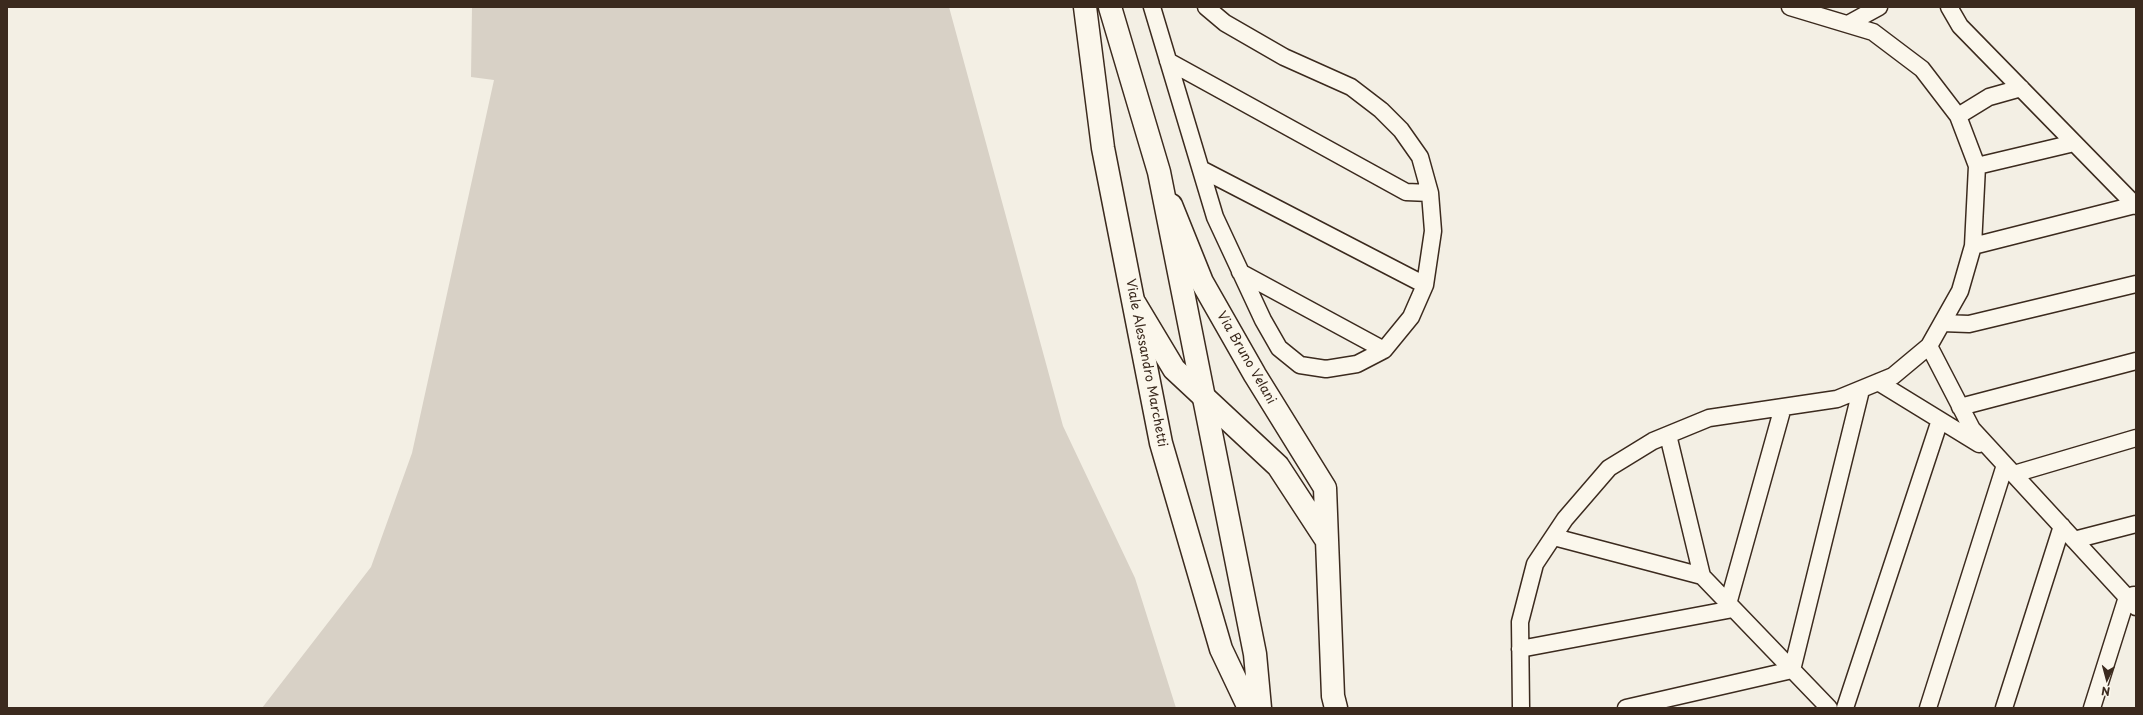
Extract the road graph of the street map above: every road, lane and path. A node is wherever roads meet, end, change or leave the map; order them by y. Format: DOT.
graph roads {
  1 [pos="1085,7"];
  2 [pos="1110,7"];
  3 [pos="1152,7"];
  4 [pos="1206,7"];
  5 [pos="1790,7"];
  6 [pos="1879,7"];
  7 [pos="1949,7"];
  8 [pos="1811,10"];
  9 [pos="1848,24"];
  10 [pos="1168,61"];
  11 [pos="2021,88"];
  12 [pos="1958,116"];
  13 [pos="2074,143"];
  14 [pos="1977,166"];
  15 [pos="1201,169"];
  16 [pos="1159,172"];
  17 [pos="1430,193"];
  18 [pos="2136,205"];
  19 [pos="1972,246"];
  20 [pos="1240,272"];
  21 [pos="2136,284"];
  22 [pos="1425,285"];
  23 [pos="1135,304"];
  24 [pos="1942,323"];
  25 [pos="1929,346"];
  26 [pos="1384,350"];
  27 [pos="2136,361"];
  28 [pos="1878,382"];
  29 [pos="1861,390"];
  30 [pos="1202,395"];
  31 [pos="1783,407"];
  32 [pos="1960,407"];
  33 [pos="1940,420"];
  34 [pos="1668,435"];
  35 [pos="2136,438"];
  36 [pos="2005,464"];
  37 [pos="2136,524"];
  38 [pos="2062,526"];
  39 [pos="1554,537"];
  40 [pos="2074,540"];
  41 [pos="1328,542"];
  42 [pos="1702,576"];
  43 [pos="2133,599"];
  44 [pos="1731,606"];
  45 [pos="1520,649"];
  46 [pos="1792,670"];
  47 [pos="1249,708"];
  48 [pos="1260,708"];
  49 [pos="1336,708"];
  50 [pos="1522,708"];
  51 [pos="1626,708"];
  52 [pos="1830,708"];
  53 [pos="1845,708"];
  54 [pos="1928,708"];
  55 [pos="2004,708"];
  56 [pos="2092,708"];
  1 -- 23 [label="street, Viale Alessandro Marchetti"];
  2 -- 16 [label="street"];
  3 -- 10 [label="lane"];
  4 -- 17 [label="lane"];
  5 -- 8 [label="lane"];
  6 -- 9 [label="lane"];
  7 -- 11 [label="lane"];
  8 -- 9 [label="lane"];
  9 -- 12 [label="lane"];
  10 -- 15 [label="lane"];
  10 -- 17 [label="lane"];
  11 -- 12 [label="lane"];
  11 -- 13 [label="lane"];
  12 -- 14 [label="lane"];
  13 -- 14 [label="lane"];
  13 -- 18 [label="lane"];
  14 -- 19 [label="lane"];
  15 -- 20 [label="lane"];
  15 -- 22 [label="lane"];
  16 -- 30 [label="street"];
  16 -- 41 [label="street, Via Bruno Velani"];
  17 -- 22 [label="lane"];
  18 -- 19 [label="lane"];
  19 -- 24 [label="lane"];
  20 -- 26 [label="lane"];
  20 -- 26 [label="lane"];
  21 -- 24 [label="lane"];
  22 -- 26 [label="lane"];
  23 -- 30 [label="street"];
  23 -- 47 [label="street, Viale Alessandro Marchetti"];
  24 -- 25 [label="lane"];
  25 -- 28 [label="lane"];
  25 -- 32 [label="lane"];
  27 -- 32 [label="lane"];
  28 -- 29 [label="lane"];
  28 -- 33 [label="lane"];
  29 -- 31 [label="lane"];
  29 -- 46 [label="lane"];
  30 -- 41 [label="street"];
  30 -- 48 [label="street"];
  31 -- 34 [label="lane"];
  31 -- 44 [label="lane"];
  32 -- 36 [label="lane"];
  33 -- 36 [label="lane"];
  33 -- 53 [label="lane"];
  34 -- 39 [label="lane"];
  34 -- 42 [label="lane"];
  35 -- 36 [label="lane"];
  36 -- 38 [label="lane"];
  36 -- 54 [label="lane"];
  37 -- 40 [label="lane"];
  38 -- 40 [label="lane"];
  38 -- 55 [label="lane"];
  39 -- 42 [label="lane"];
  39 -- 45 [label="lane"];
  40 -- 43 [label="lane"];
  41 -- 49 [label="street, Via Bruno Velani"];
  42 -- 44 [label="lane"];
  43 -- 56 [label="lane"];
  44 -- 45 [label="lane"];
  44 -- 46 [label="lane"];
  45 -- 50 [label="lane"];
  46 -- 51 [label="lane"];
  46 -- 52 [label="lane"];
}
